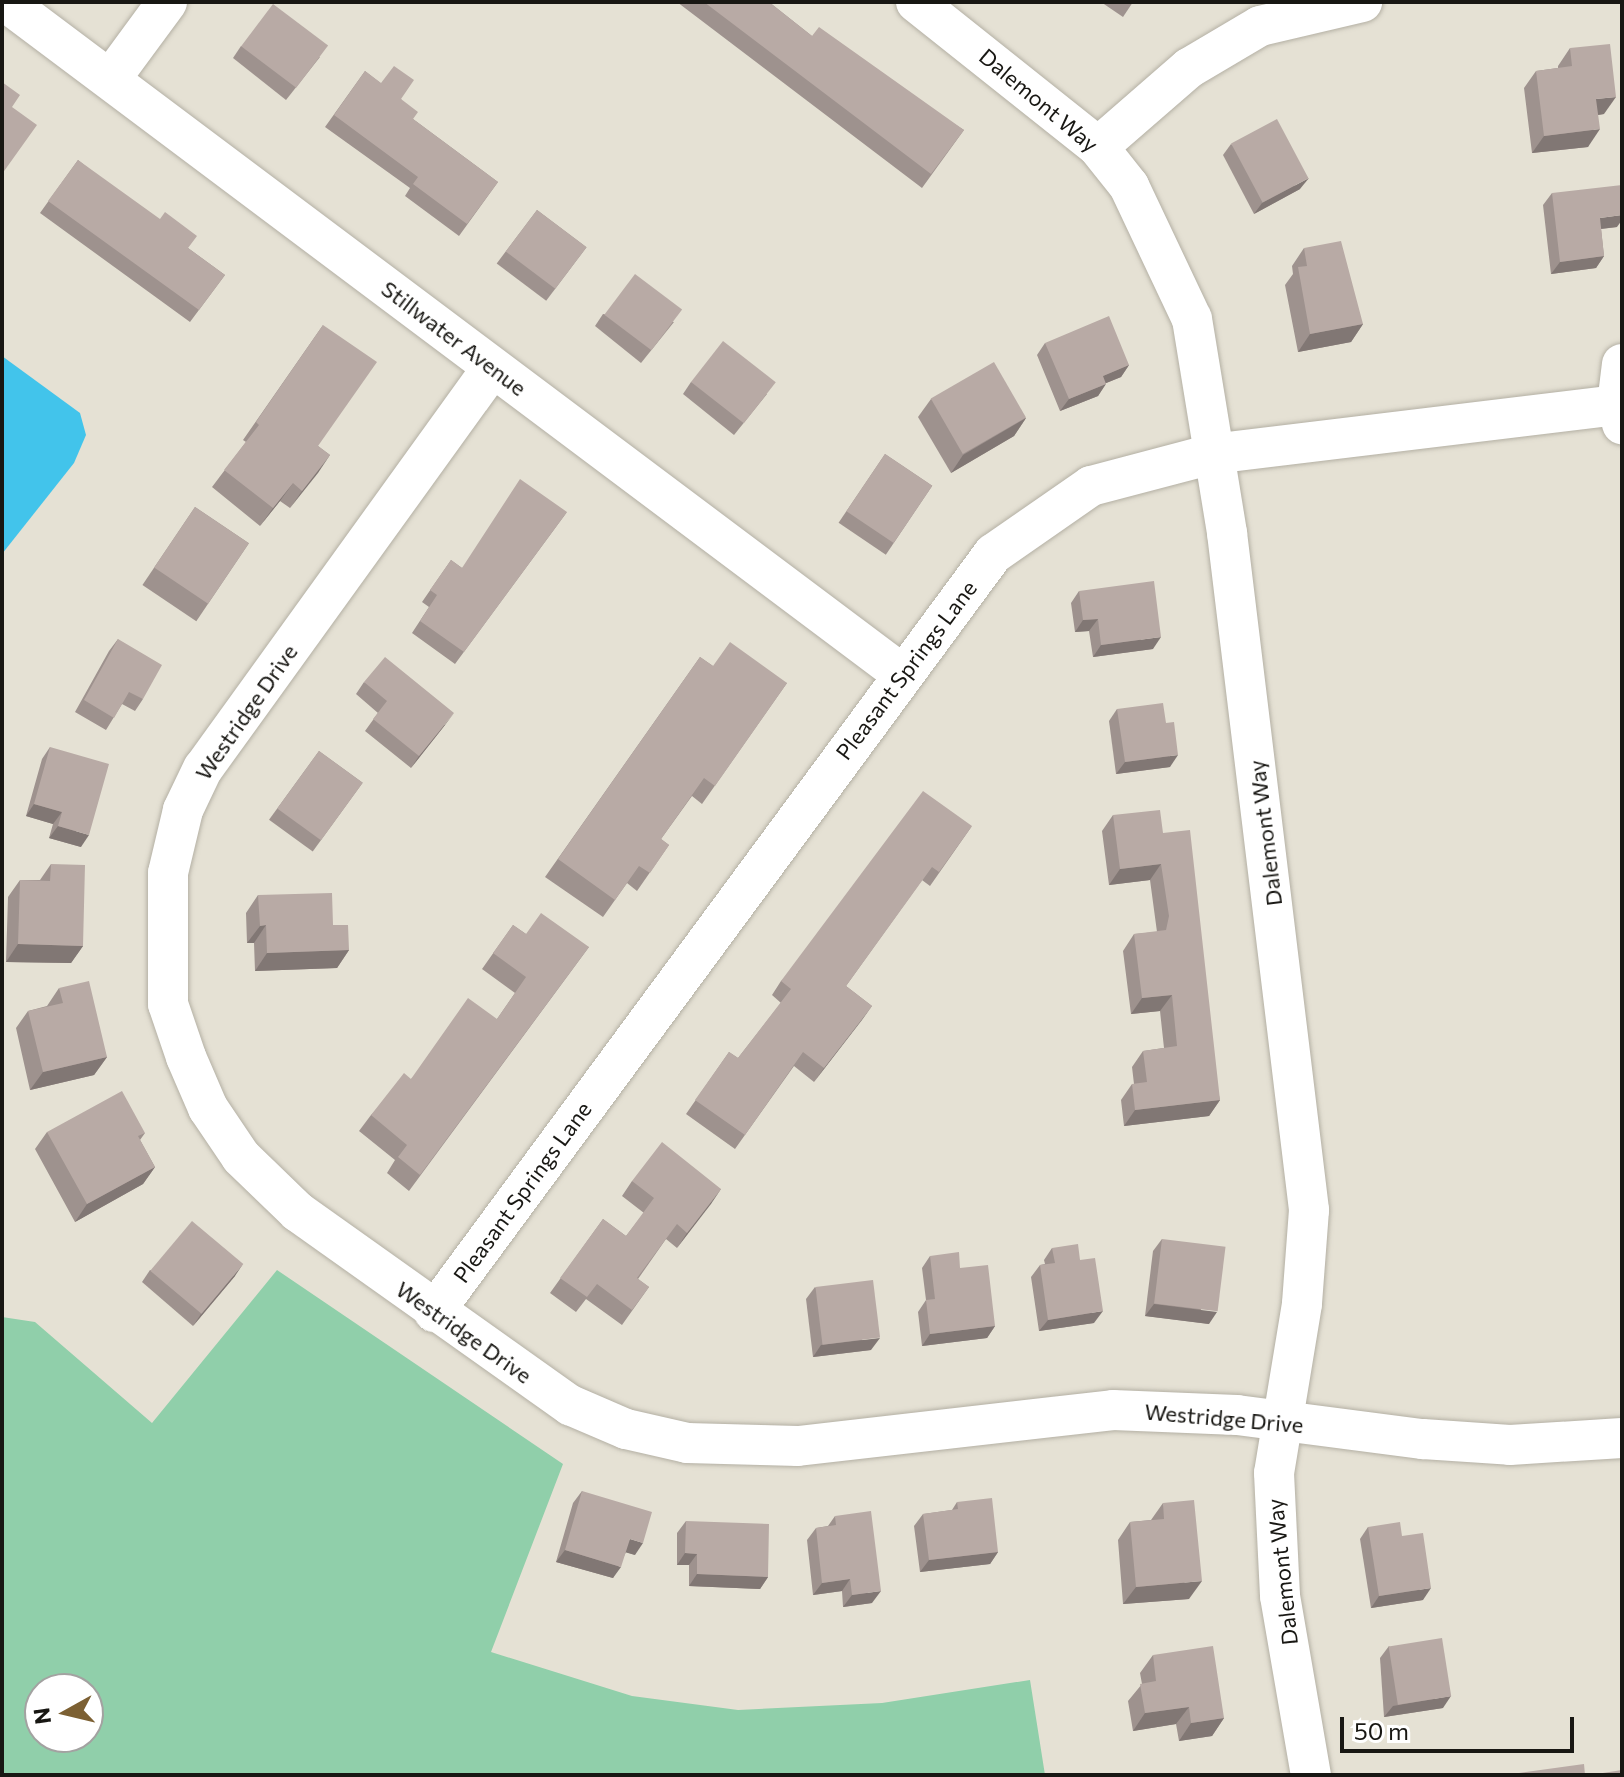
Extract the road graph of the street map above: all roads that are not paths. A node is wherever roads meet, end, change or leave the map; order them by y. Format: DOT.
graph roads {
  1 [pos="6,2"];
  2 [pos="167,2"];
  3 [pos="916,2"];
  4 [pos="1362,2"];
  5 [pos="112,77"];
  6 [pos="1098,147"];
  7 [pos="1622,364"];
  8 [pos="492,368"];
  9 [pos="1620,414"];
  10 [pos="1212,454"];
  11 [pos="902,674"];
  12 [pos="434,1312"];
  13 [pos="1282,1422"];
  14 [pos="1622,1438"];
  15 [pos="1311,1775"];
  1 -- 5 [label="street, Stillwater Avenue"];
  2 -- 5 [label="street"];
  3 -- 6 [label="street, Dalemont Way"];
  4 -- 6 [label="street"];
  5 -- 8 [label="street, Stillwater Avenue"];
  6 -- 10 [label="street, Dalemont Way"];
  7 -- 9 [label="street, Pleasant Springs Lane"];
  8 -- 11 [label="street, Stillwater Avenue"];
  8 -- 12 [label="street, Westridge Drive"];
  9 -- 10 [label="street, Pleasant Springs Lane"];
  10 -- 11 [label="street, Pleasant Springs Lane"];
  10 -- 13 [label="street, Dalemont Way"];
  11 -- 12 [label="street, Pleasant Springs Lane"];
  12 -- 13 [label="street, Westridge Drive"];
  13 -- 14 [label="street, Westridge Drive"];
  13 -- 15 [label="street, Dalemont Way"];
}
